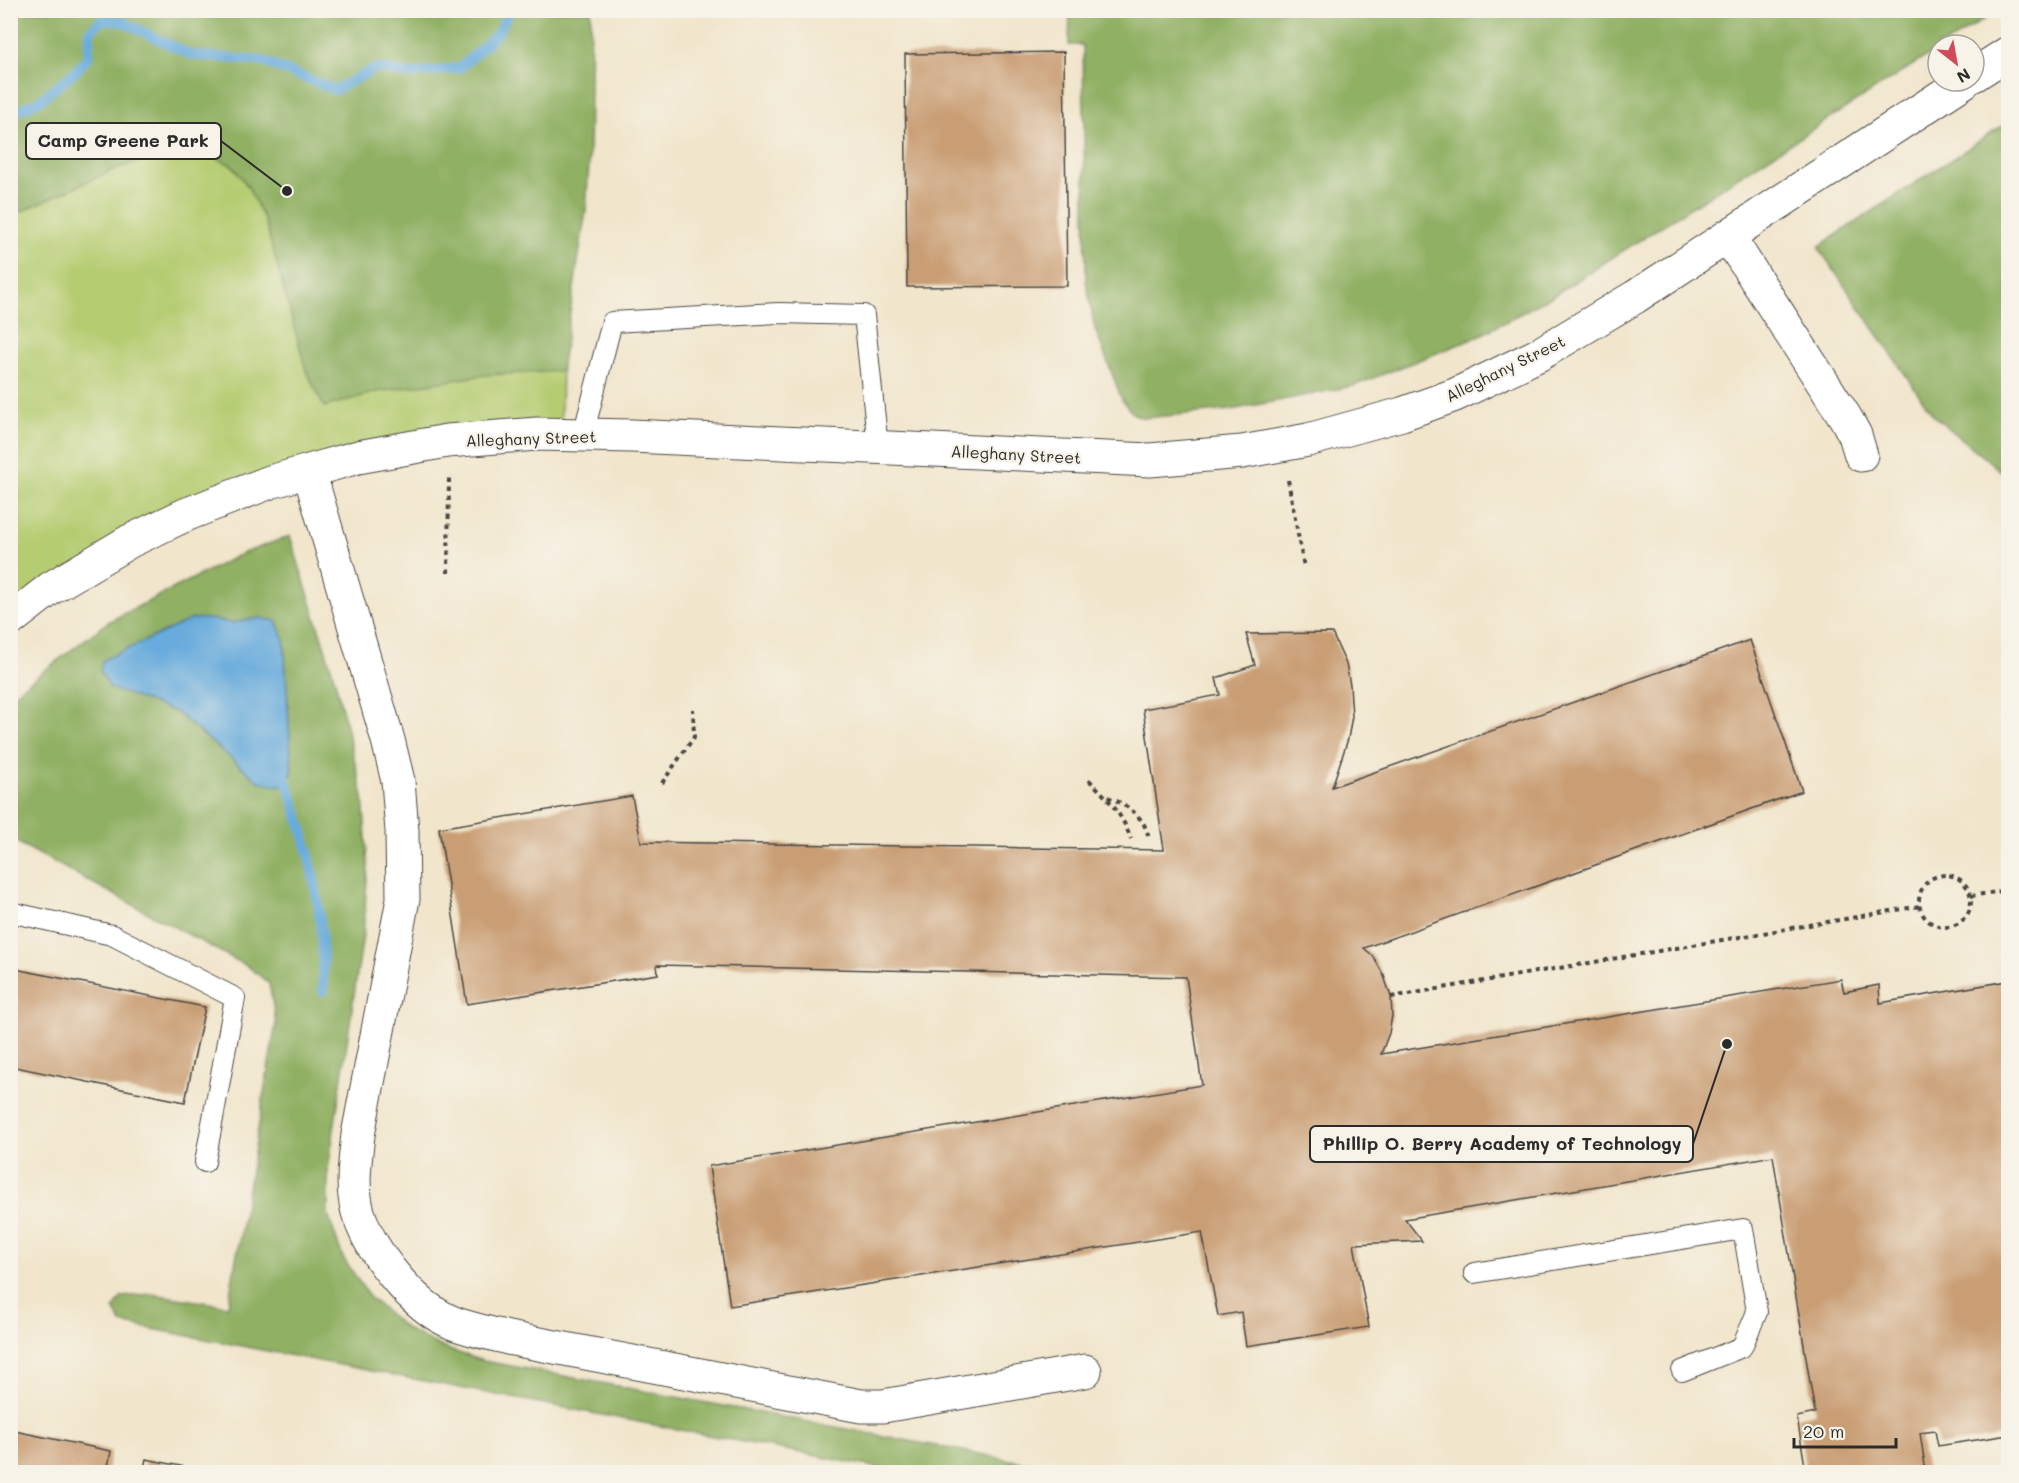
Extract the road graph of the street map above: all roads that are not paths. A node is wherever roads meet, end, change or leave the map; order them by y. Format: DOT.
graph roads {
  1 [pos="2008,53"];
  2 [pos="1986,67"];
  3 [pos="1947,93"];
  4 [pos="1728,236"];
  5 [pos="583,435"];
  6 [pos="878,447"];
  7 [pos="1862,456"];
  8 [pos="309,471"];
  9 [pos="10,620"];
  10 [pos="10,912"];
  11 [pos="205,1162"];
  12 [pos="1474,1273"];
  13 [pos="1085,1371"];
  14 [pos="1682,1371"];
  1 -- 2 [label="street"];
  3 -- 4 [label="street, Alleghany Street"];
  4 -- 6 [label="street, Alleghany Street"];
  4 -- 7 [label="street"];
  5 -- 6 [label="street, Alleghany Street"];
  5 -- 6 [label="lane"];
  5 -- 8 [label="street, Alleghany Street"];
  8 -- 9 [label="street, Alleghany Street"];
  8 -- 13 [label="street"];
  10 -- 11 [label="lane"];
  12 -- 14 [label="lane"];
}
